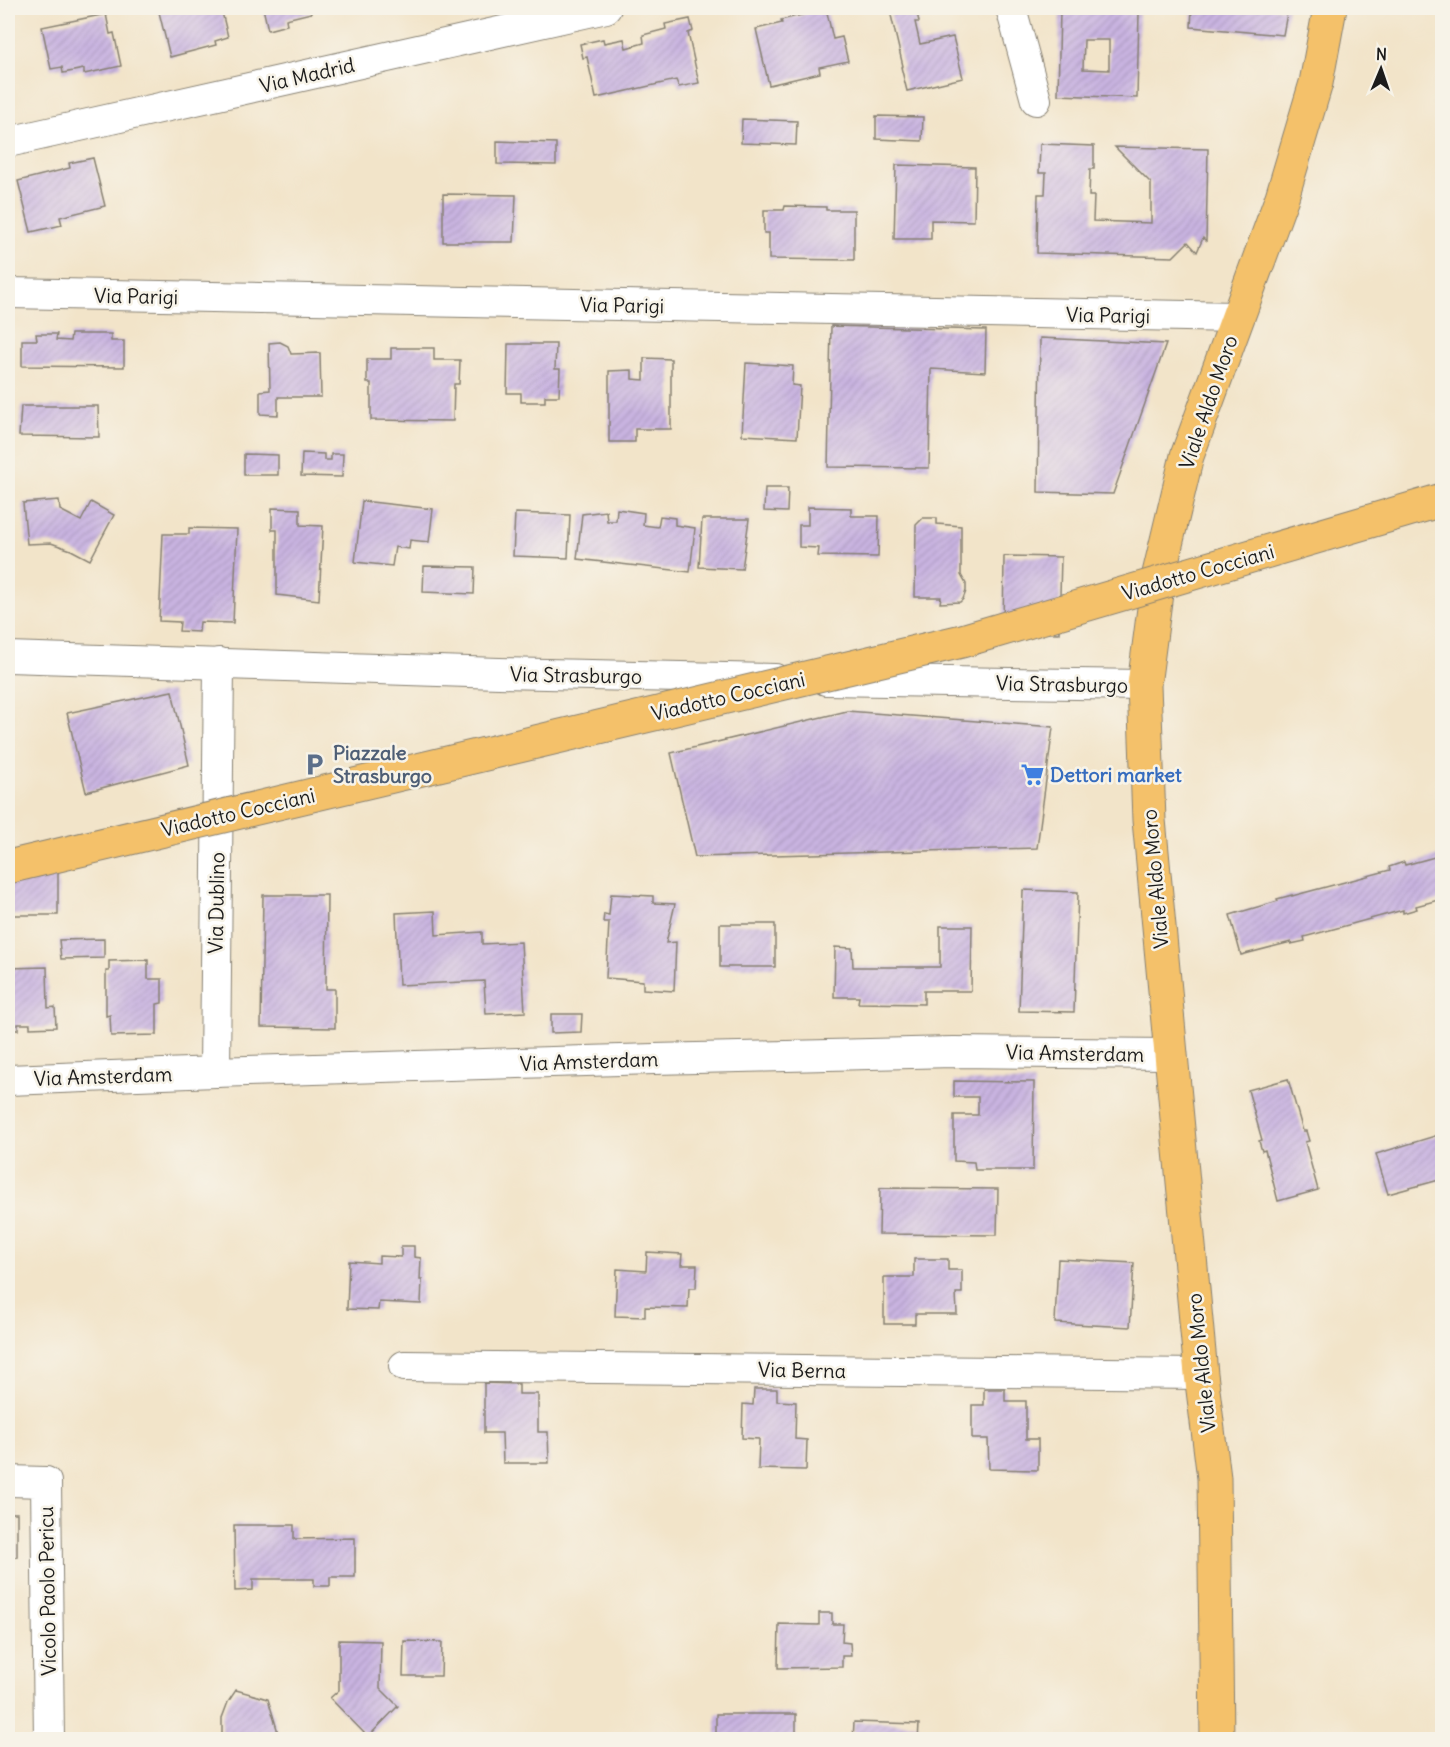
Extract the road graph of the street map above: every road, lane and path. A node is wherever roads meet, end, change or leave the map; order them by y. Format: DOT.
graph roads {
  1 [pos="606,8"];
  2 [pos="1011,8"];
  3 [pos="1329,8"];
  4 [pos="1036,100"];
  5 [pos="8,142"];
  6 [pos="8,294"];
  7 [pos="1237,317"];
  8 [pos="1443,500"];
  9 [pos="8,657"];
  10 [pos="219,663"];
  11 [pos="1144,685"];
  12 [pos="8,867"];
  13 [pos="1170,1054"];
  14 [pos="215,1072"];
  15 [pos="8,1080"];
  16 [pos="404,1366"];
  17 [pos="1201,1374"];
  18 [pos="8,1481"];
  19 [pos="49,1740"];
  20 [pos="1217,1740"];
  1 -- 5 [label="street, Via Madrid"];
  2 -- 4 [label="street"];
  3 -- 7 [label="main road, Viale Aldo Moro"];
  6 -- 7 [label="street, Via Parigi"];
  7 -- 11 [label="main road, Viale Aldo Moro"];
  8 -- 12 [label="main road, Viadotto Cocciani, bridge"];
  9 -- 10 [label="street, Via Strasburgo"];
  10 -- 11 [label="street, Via Strasburgo"];
  10 -- 14 [label="street, Via Dublino"];
  11 -- 13 [label="main road, Viale Aldo Moro"];
  13 -- 14 [label="street, Via Amsterdam"];
  13 -- 17 [label="main road, Viale Aldo Moro"];
  14 -- 15 [label="street, Via Amsterdam"];
  16 -- 17 [label="street, Via Berna"];
  17 -- 20 [label="main road, Viale Aldo Moro"];
  18 -- 19 [label="street, Vicolo Paolo Pericu"];
}
